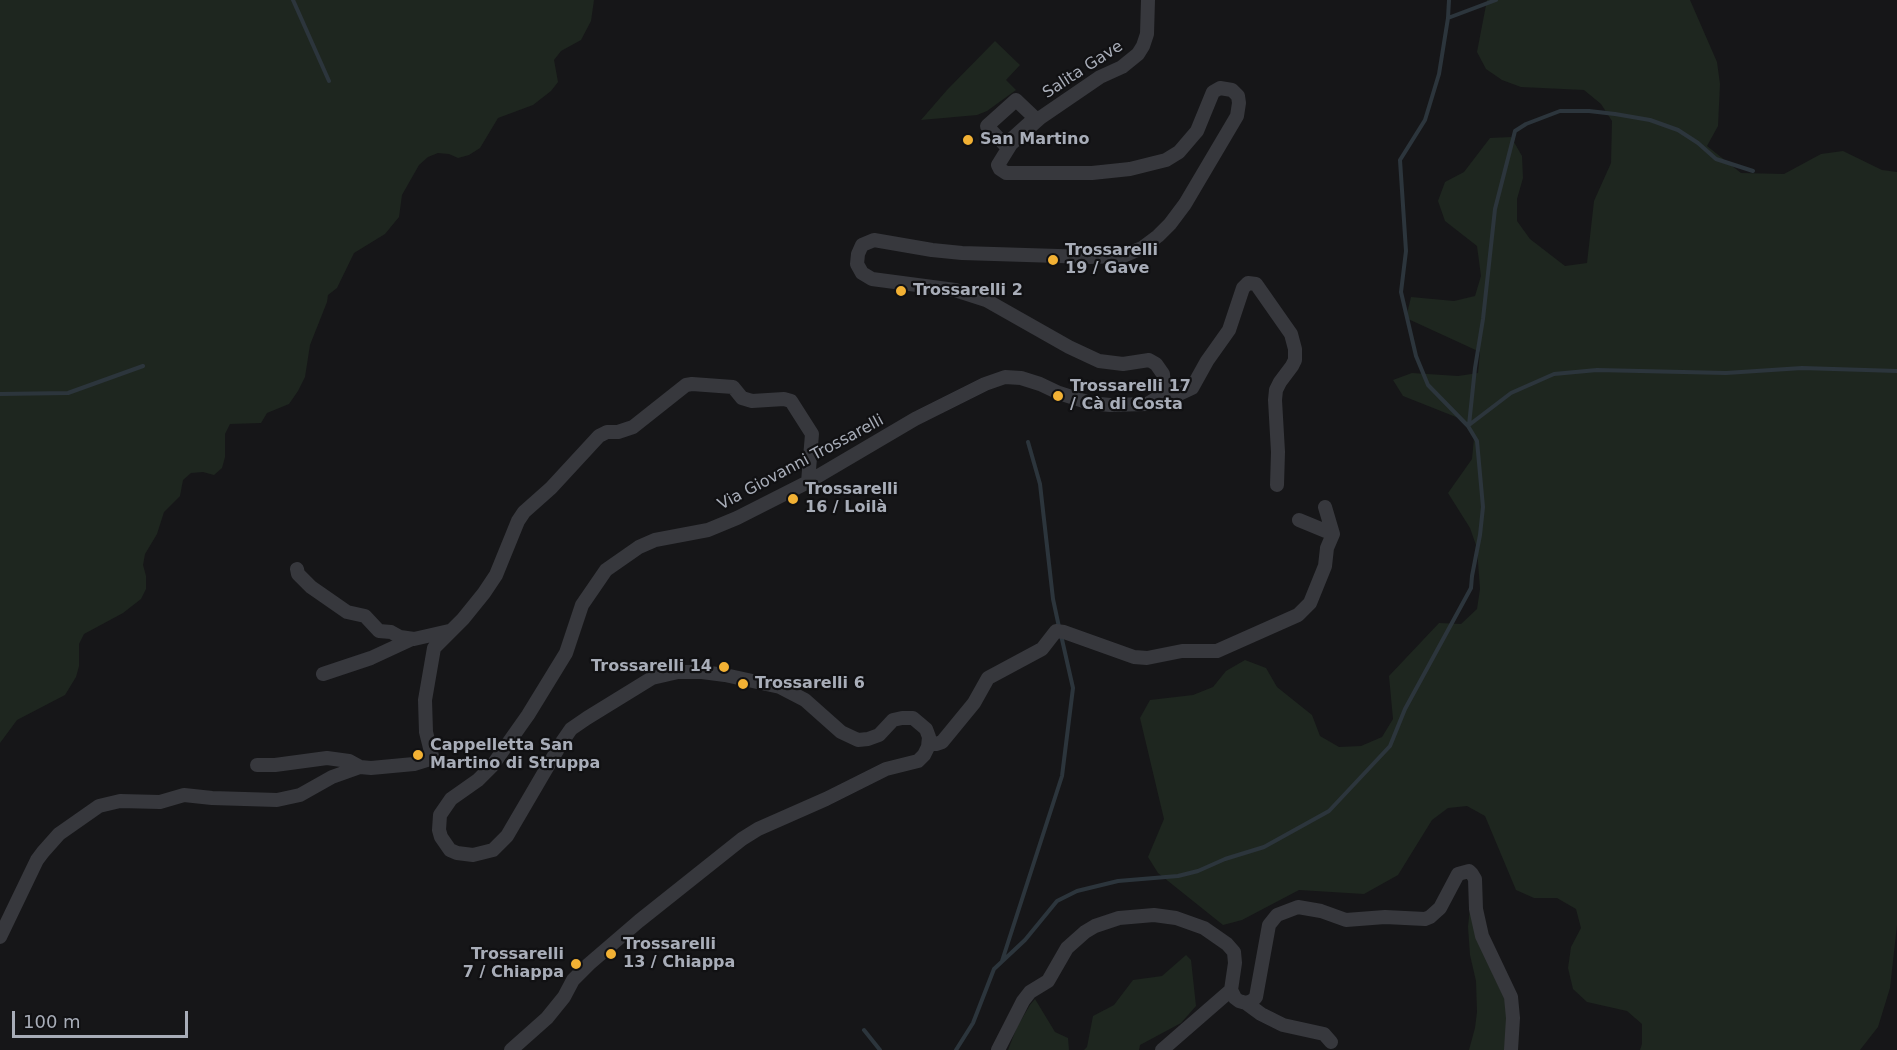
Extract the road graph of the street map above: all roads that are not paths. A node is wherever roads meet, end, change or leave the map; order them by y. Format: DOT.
graph roads {
  1 [pos="1148,0"];
  2 [pos="1153,402"];
  3 [pos="808,482"];
  4 [pos="1277,485"];
  5 [pos="1325,507"];
  6 [pos="1299,520"];
  7 [pos="1333,534"];
  8 [pos="297,568"];
  9 [pos="449,631"];
  10 [pos="414,639"];
  11 [pos="322,674"];
  12 [pos="929,742"];
  13 [pos="257,765"];
  14 [pos="360,767"];
  15 [pos="0,937"];
  16 [pos="1231,990"];
  17 [pos="1246,1003"];
  18 [pos="1331,1042"];
  19 [pos="511,1050"];
  20 [pos="998,1050"];
  21 [pos="1162,1050"];
  22 [pos="1511,1050"];
  1 -- 2 [label="street, Salita Gave"];
  2 -- 3 [label="street, Via Giovanni Trossarelli"];
  2 -- 4 [label="street, Via Giovanni Trossarelli"];
  3 -- 9 [label="street"];
  3 -- 12 [label="street, Via Giovanni Trossarelli"];
  5 -- 7 [label="street"];
  6 -- 7 [label="street"];
  7 -- 12 [label="street"];
  8 -- 10 [label="street"];
  9 -- 10 [label="street"];
  9 -- 14 [label="street"];
  10 -- 11 [label="street"];
  12 -- 19 [label="street"];
  13 -- 14 [label="street"];
  14 -- 15 [label="street"];
  16 -- 17 [label="street"];
  16 -- 20 [label="street"];
  16 -- 21 [label="street"];
  17 -- 18 [label="street"];
  17 -- 22 [label="street"];
}
